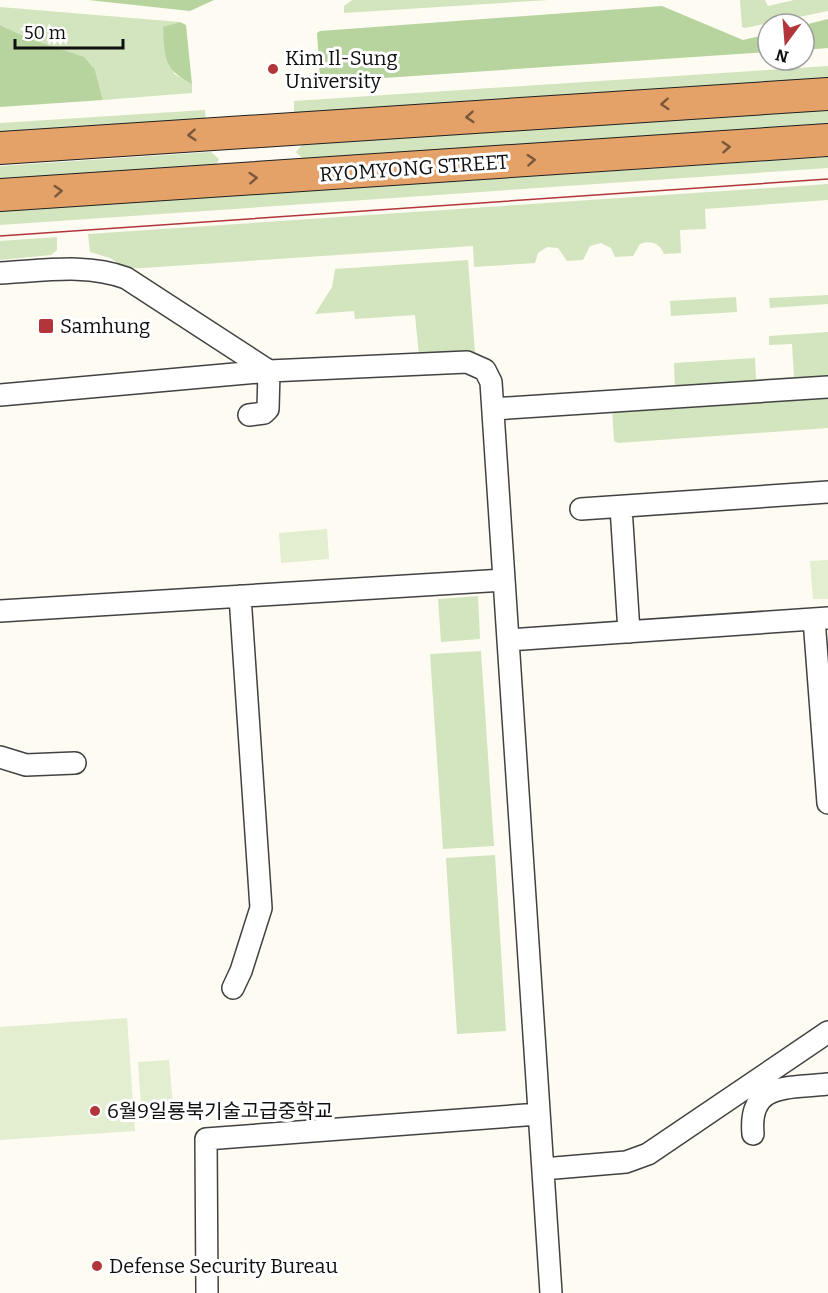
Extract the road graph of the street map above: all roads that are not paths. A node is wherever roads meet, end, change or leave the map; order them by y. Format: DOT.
graph roads {
  1 [pos="828,94"];
  2 [pos="828,140"];
  3 [pos="0,148"];
  4 [pos="0,195"];
  5 [pos="0,273"];
  6 [pos="269,371"];
  7 [pos="828,387"];
  8 [pos="0,395"];
  9 [pos="493,409"];
  10 [pos="249,415"];
  11 [pos="828,492"];
  12 [pos="621,507"];
  13 [pos="581,508"];
  14 [pos="504,580"];
  15 [pos="240,596"];
  16 [pos="0,611"];
  17 [pos="821,619"];
  18 [pos="629,632"];
  19 [pos="508,640"];
  20 [pos="0,757"];
  21 [pos="75,764"];
  22 [pos="828,803"];
  23 [pos="233,988"];
  24 [pos="828,1032"];
  25 [pos="828,1084"];
  26 [pos="539,1114"];
  27 [pos="753,1134"];
  28 [pos="543,1169"];
  29 [pos="207,1293"];
  30 [pos="551,1293"];
  1 -- 3 [label="highway, one-way"];
  4 -- 2 [label="highway, RYOMYONG STREET, one-way"];
  5 -- 6 [label="street"];
  6 -- 8 [label="street"];
  6 -- 9 [label="street"];
  6 -- 10 [label="street"];
  7 -- 9 [label="street"];
  9 -- 14 [label="street"];
  11 -- 12 [label="street"];
  12 -- 13 [label="street"];
  12 -- 18 [label="street"];
  14 -- 15 [label="street"];
  14 -- 19 [label="street"];
  15 -- 16 [label="street"];
  15 -- 23 [label="street"];
  17 -- 18 [label="street"];
  17 -- 22 [label="street"];
  18 -- 19 [label="street"];
  19 -- 26 [label="street"];
  20 -- 21 [label="street"];
  24 -- 28 [label="street"];
  25 -- 27 [label="street"];
  26 -- 28 [label="street"];
  26 -- 29 [label="street"];
  28 -- 30 [label="street"];
}
